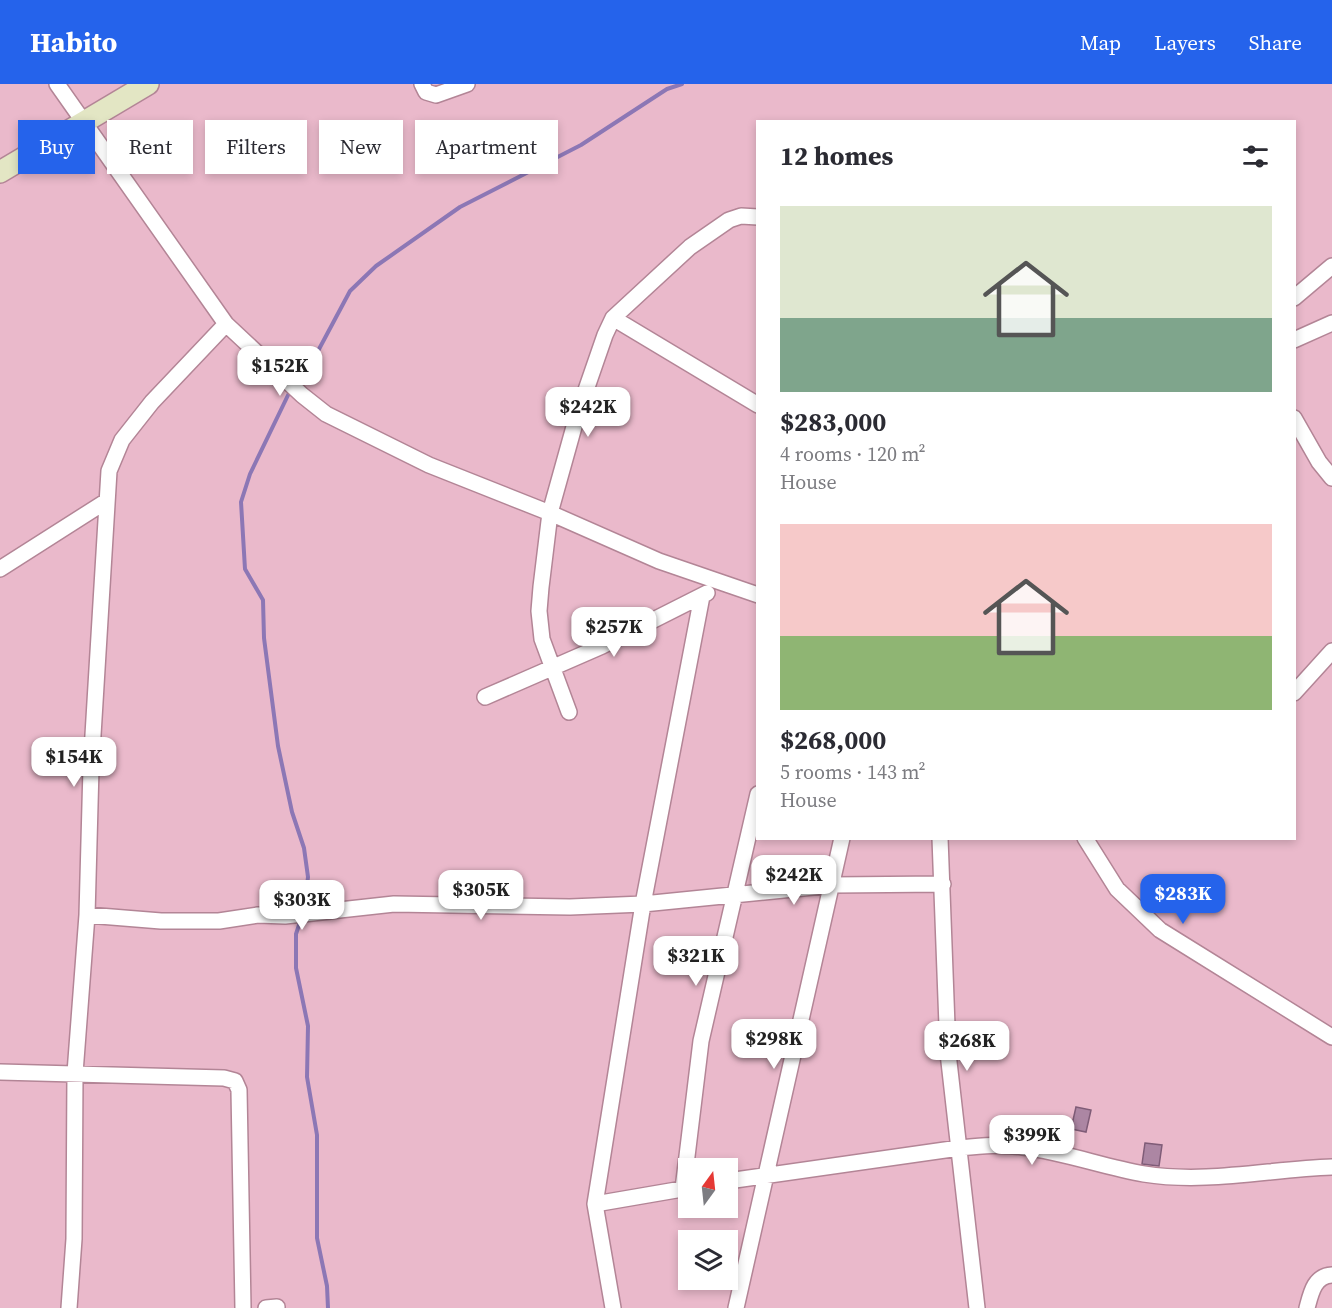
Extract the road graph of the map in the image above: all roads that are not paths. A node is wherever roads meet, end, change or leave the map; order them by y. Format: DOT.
graph roads {
  1 [pos="57,84"];
  2 [pos="148,84"];
  3 [pos="422,84"];
  4 [pos="467,84"];
  5 [pos="83,120"];
  6 [pos="90,120"];
  7 [pos="95,137"];
  8 [pos="18,162"];
  9 [pos="0,172"];
  10 [pos="756,218"];
  11 [pos="1332,266"];
  12 [pos="1296,296"];
  13 [pos="613,318"];
  14 [pos="1332,323"];
  15 [pos="226,324"];
  16 [pos="1296,339"];
  17 [pos="756,404"];
  18 [pos="1296,422"];
  19 [pos="1332,478"];
  20 [pos="105,502"];
  21 [pos="550,513"];
  22 [pos="0,569"];
  23 [pos="725,584"];
  24 [pos="756,594"];
  25 [pos="702,596"];
  26 [pos="1332,651"];
  27 [pos="553,668"];
  28 [pos="1296,691"];
  29 [pos="485,697"];
  30 [pos="569,712"];
  31 [pos="756,803"];
  32 [pos="842,840"];
  33 [pos="940,840"];
  34 [pos="1086,840"];
  35 [pos="943,884"];
  36 [pos="833,885"];
  37 [pos="735,897"];
  38 [pos="644,904"];
  39 [pos="87,915"];
  40 [pos="1332,1037"];
  41 [pos="0,1072"];
  42 [pos="75,1073"];
  43 [pos="959,1148"];
  44 [pos="689,1158"];
  45 [pos="1332,1167"];
  46 [pos="767,1174"];
  47 [pos="738,1179"];
  48 [pos="678,1189"];
  49 [pos="595,1204"];
  50 [pos="1332,1275"];
  51 [pos="69,1308"];
  52 [pos="243,1308"];
  53 [pos="613,1308"];
  54 [pos="736,1308"];
  55 [pos="977,1308"];
  56 [pos="1307,1308"];
  1 -- 5 [label="street"];
  2 -- 6 [label="street"];
  3 -- 4 [label="street"];
  7 -- 15 [label="street"];
  8 -- 9 [label="street"];
  10 -- 13 [label="street"];
  11 -- 12 [label="street"];
  13 -- 17 [label="street"];
  13 -- 21 [label="street"];
  14 -- 16 [label="street"];
  15 -- 20 [label="street"];
  15 -- 21 [label="street"];
  18 -- 19 [label="street"];
  20 -- 22 [label="street"];
  20 -- 39 [label="street"];
  21 -- 23 [label="street"];
  21 -- 27 [label="street"];
  23 -- 24 [label="street"];
  23 -- 25 [label="street"];
  25 -- 27 [label="street"];
  25 -- 38 [label="street"];
  26 -- 28 [label="street"];
  27 -- 29 [label="street"];
  27 -- 30 [label="street"];
  31 -- 37 [label="street"];
  32 -- 36 [label="street"];
  33 -- 35 [label="street"];
  34 -- 40 [label="street"];
  35 -- 36 [label="street"];
  35 -- 43 [label="street"];
  36 -- 37 [label="street"];
  36 -- 46 [label="street"];
  37 -- 38 [label="street"];
  37 -- 44 [label="street"];
  38 -- 39 [label="street"];
  38 -- 49 [label="street"];
  39 -- 42 [label="street"];
  41 -- 42 [label="street"];
  42 -- 51 [label="street"];
  42 -- 52 [label="street"];
  43 -- 45 [label="street"];
  43 -- 46 [label="street"];
  43 -- 55 [label="street"];
  46 -- 47 [label="street"];
  46 -- 54 [label="street"];
  48 -- 49 [label="street"];
  49 -- 53 [label="street"];
  50 -- 56 [label="street"];
}
